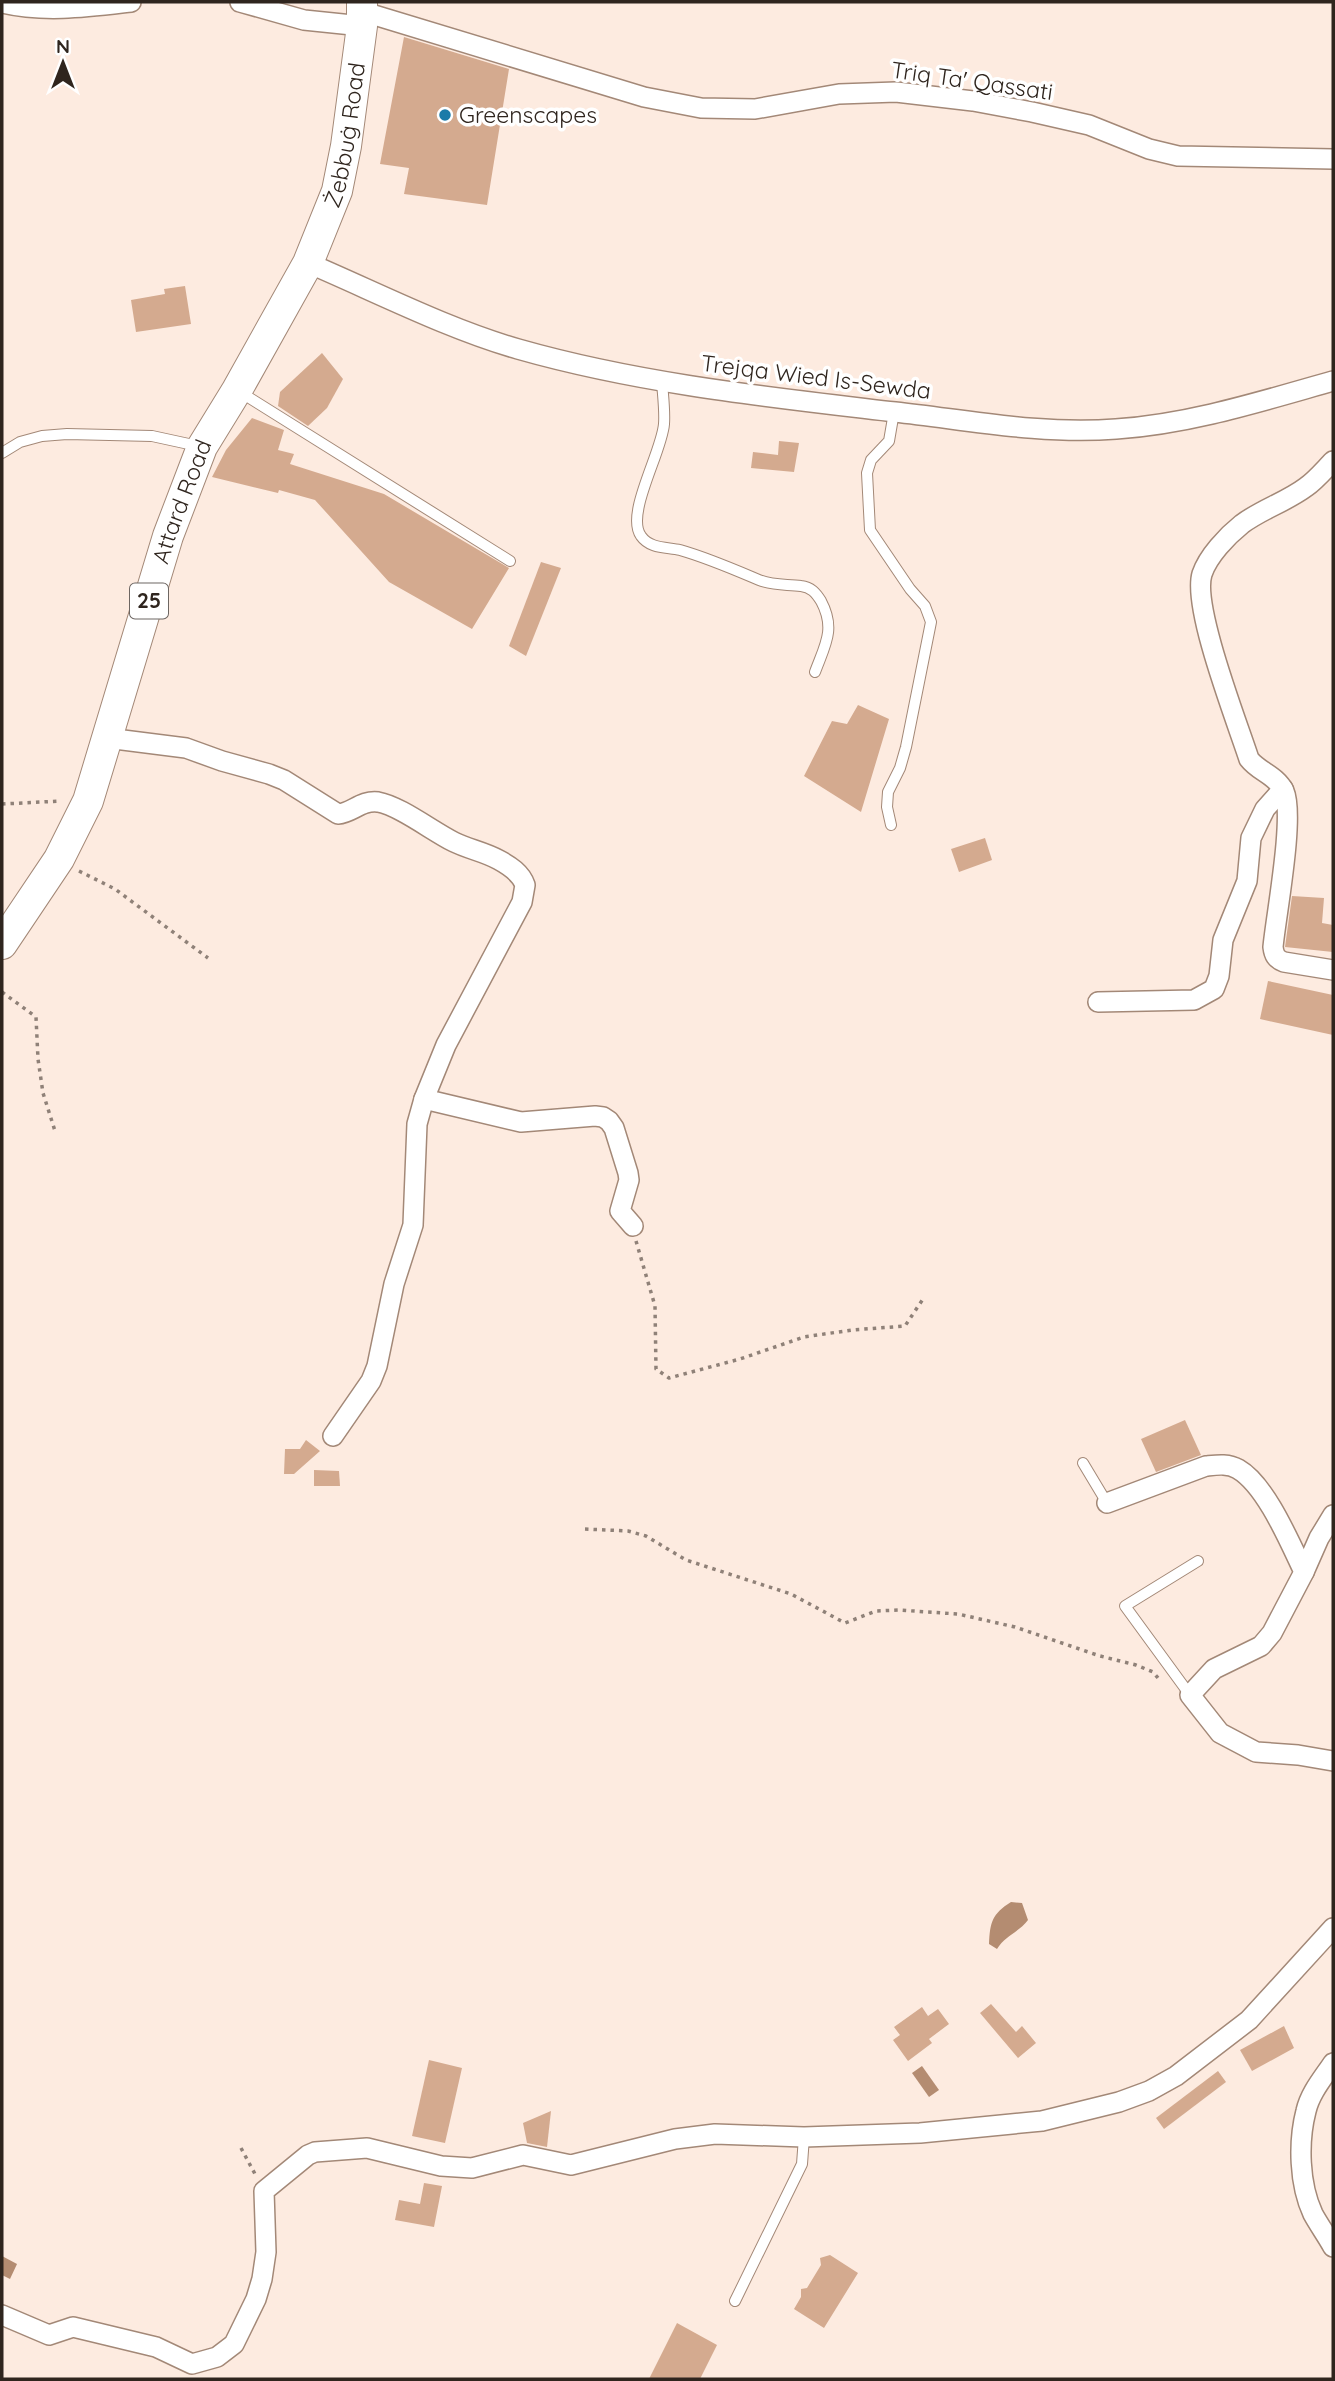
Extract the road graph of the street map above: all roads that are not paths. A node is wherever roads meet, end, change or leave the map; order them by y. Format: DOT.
graph roads {
  1 [pos="131,2"];
  2 [pos="240,2"];
  3 [pos="2,3"];
  4 [pos="362,13"];
  5 [pos="1333,159"];
  6 [pos="308,263"];
  7 [pos="1333,381"];
  8 [pos="662,382"];
  9 [pos="237,390"];
  10 [pos="894,412"];
  11 [pos="202,447"];
  12 [pos="2,453"];
  13 [pos="1333,461"];
  14 [pos="510,561"];
  15 [pos="815,671"];
  16 [pos="107,738"];
  17 [pos="1283,789"];
  18 [pos="891,825"];
  19 [pos="2,944"];
  20 [pos="1333,970"];
  21 [pos="1098,1002"];
  22 [pos="424,1099"];
  23 [pos="633,1226"];
  24 [pos="333,1436"];
  25 [pos="1083,1463"];
  26 [pos="1107,1503"];
  27 [pos="1333,1515"];
  28 [pos="1198,1561"];
  29 [pos="1304,1572"];
  30 [pos="1190,1695"];
  31 [pos="1333,1761"];
  32 [pos="1333,1927"];
  33 [pos="1333,2063"];
  34 [pos="804,2137"];
  35 [pos="1333,2247"];
  36 [pos="735,2301"];
  37 [pos="2,2315"];
  1 -- 3 [label="street"];
  2 -- 4 [label="street, Triq Ta' Qassati"];
  4 -- 5 [label="street, Triq Ta' Qassati"];
  4 -- 6 [label="main road, Żebbuġ Road / 25"];
  6 -- 8 [label="street, Trejqa Wied Is-Sewda"];
  6 -- 9 [label="main road, Attard Road / 25"];
  7 -- 10 [label="street, Trejqa Wied Is-Sewda"];
  8 -- 10 [label="street, Trejqa Wied Is-Sewda"];
  8 -- 15 [label="lane"];
  9 -- 11 [label="main road, Attard Road / 25"];
  9 -- 14 [label="lane"];
  10 -- 18 [label="lane"];
  11 -- 12 [label="lane"];
  11 -- 16 [label="main road, Attard Road / 25"];
  13 -- 17 [label="street"];
  16 -- 19 [label="main road, Attard Road / 25"];
  16 -- 22 [label="street"];
  17 -- 20 [label="street"];
  17 -- 21 [label="street"];
  22 -- 23 [label="street"];
  22 -- 24 [label="street"];
  25 -- 26 [label="lane"];
  26 -- 29 [label="street"];
  27 -- 29 [label="street"];
  28 -- 30 [label="lane"];
  29 -- 30 [label="street"];
  30 -- 31 [label="street"];
  32 -- 34 [label="street"];
  33 -- 35 [label="street"];
  34 -- 36 [label="lane"];
  34 -- 37 [label="street"];
}
